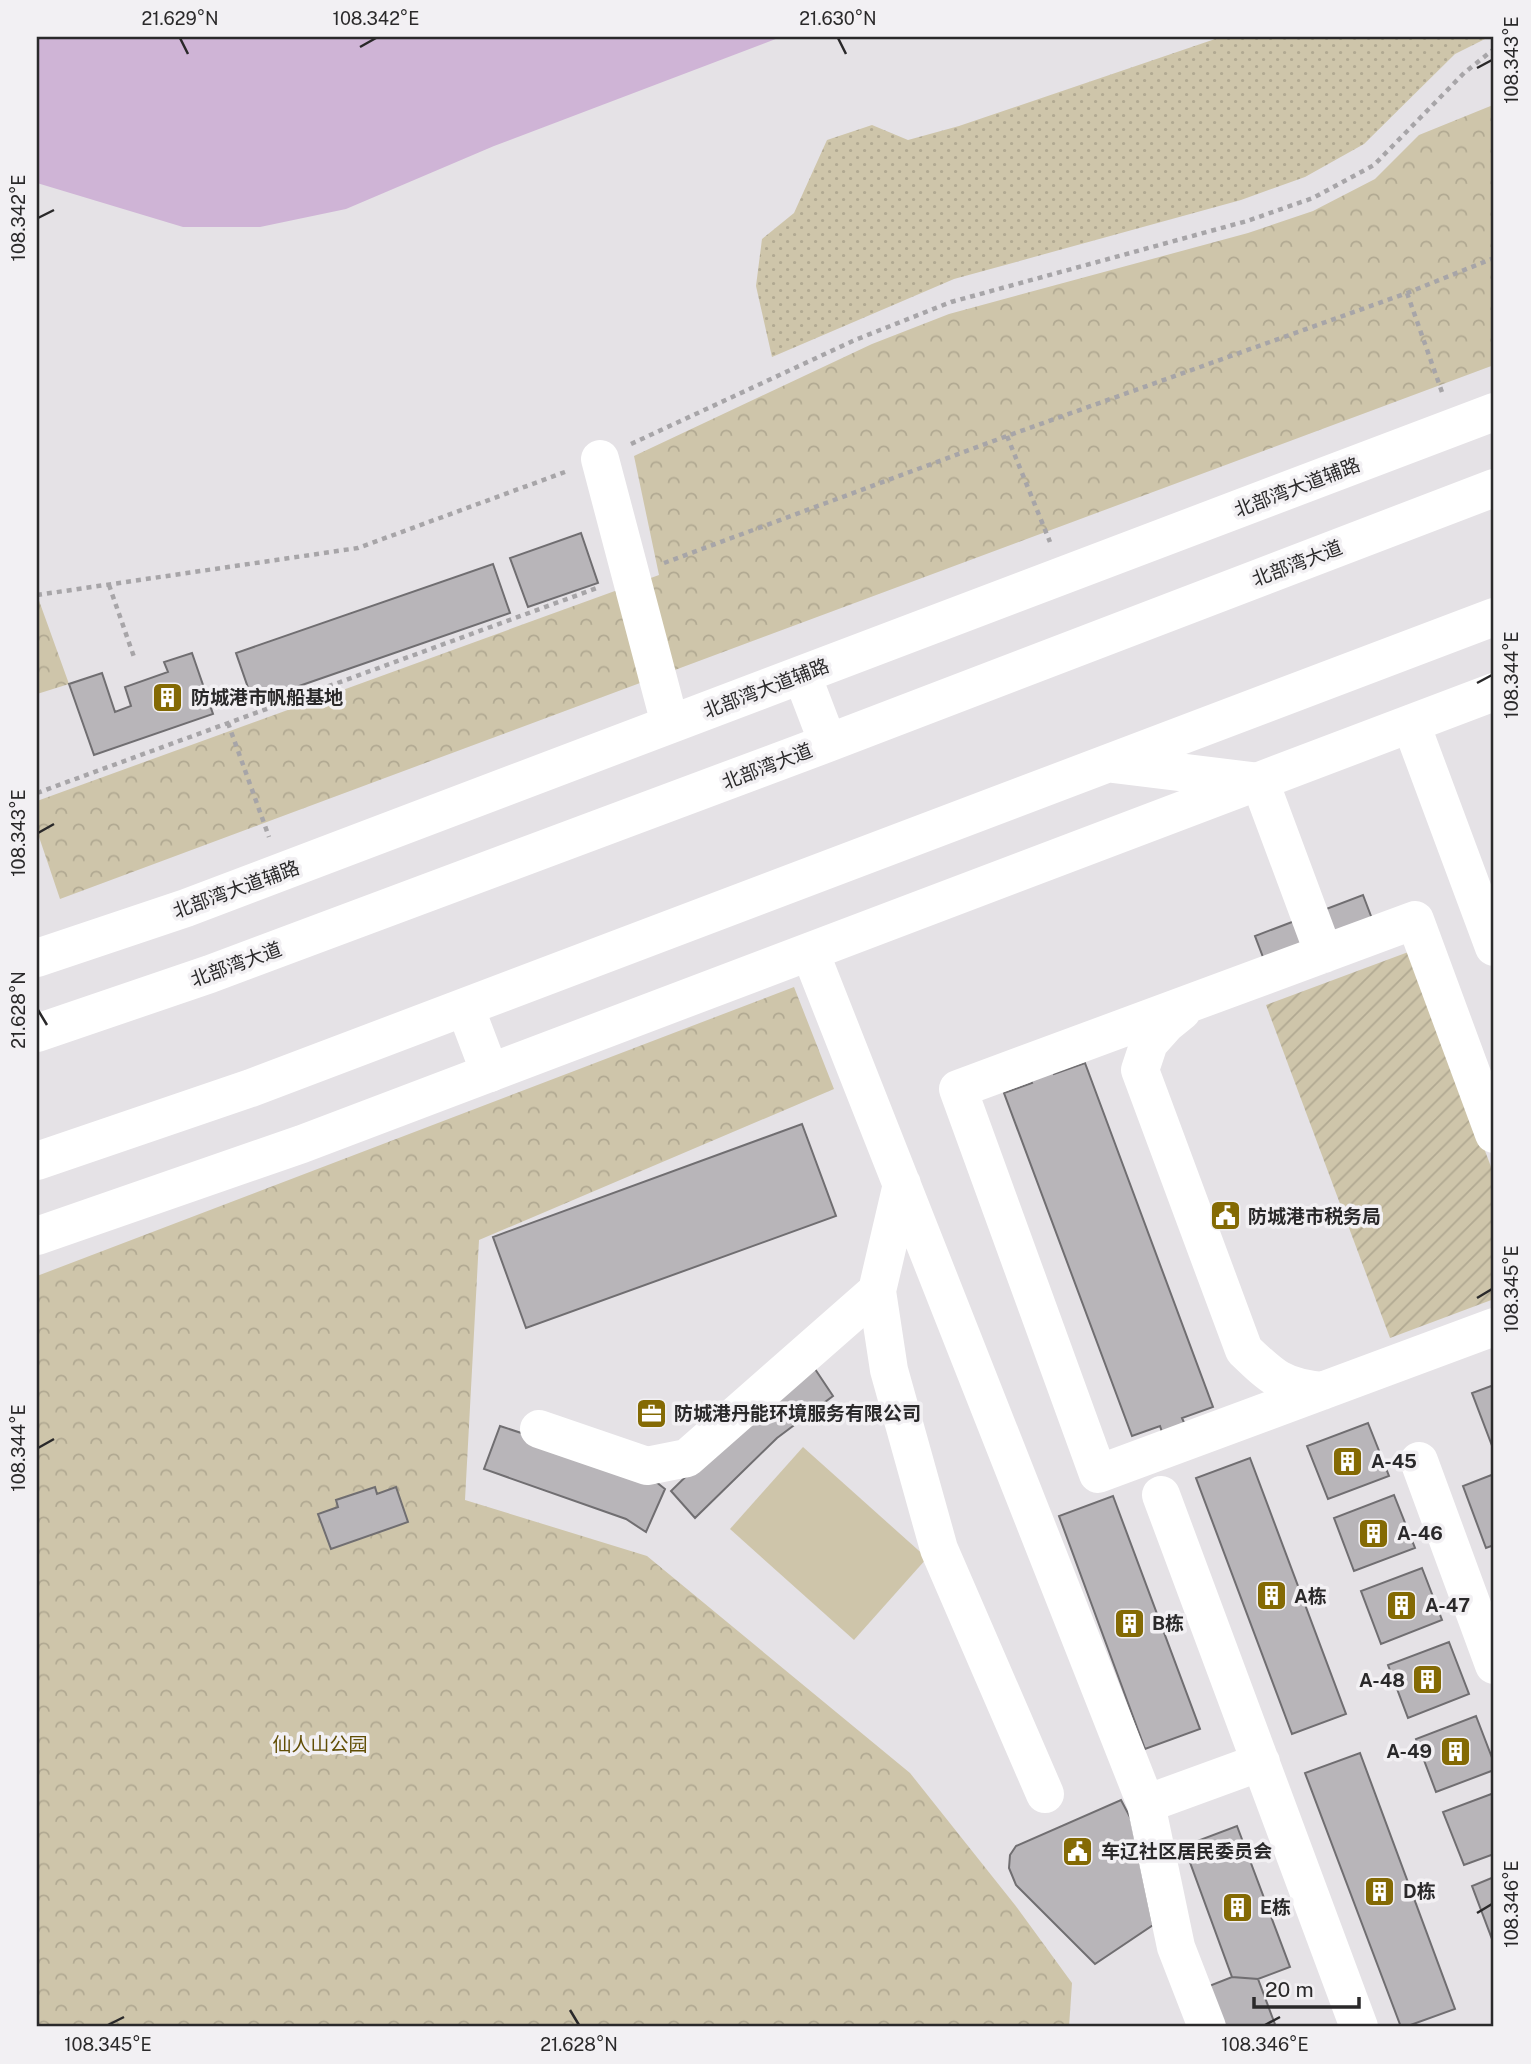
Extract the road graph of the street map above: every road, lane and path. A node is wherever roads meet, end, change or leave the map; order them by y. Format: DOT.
graph roads {
  1 [pos="1494,49"];
  2 [pos="1494,258"];
  3 [pos="1406,293"];
  4 [pos="1494,412"];
  5 [pos="1455,427"];
  6 [pos="1007,436"];
  7 [pos="600,458"];
  8 [pos="1494,488"];
  9 [pos="631,576"];
  10 [pos="1063,576"];
  11 [pos="109,585"];
  12 [pos="37,595"];
  13 [pos="1494,617"];
  14 [pos="134,657"];
  15 [pos="802,675"];
  16 [pos="1494,692"];
  17 [pos="228,723"];
  18 [pos="670,724"];
  19 [pos="1411,724"];
  20 [pos="828,743"];
  21 [pos="1108,763"];
  22 [pos="1260,782"];
  23 [pos="37,793"];
  24 [pos="281,872"];
  25 [pos="1494,947"];
  26 [pos="810,952"];
  27 [pos="1324,954"];
  28 [pos="37,958"];
  29 [pos="1192,1003"];
  30 [pos="465,1007"];
  31 [pos="37,1033"];
  32 [pos="490,1073"];
  33 [pos="1494,1134"];
  34 [pos="37,1161"];
  35 [pos="902,1184"];
  36 [pos="37,1236"];
  37 [pos="877,1291"];
  38 [pos="1494,1327"];
  39 [pos="1322,1391"];
  40 [pos="539,1429"];
  41 [pos="1419,1461"];
  42 [pos="1161,1494"];
  43 [pos="1494,1665"];
  44 [pos="1261,1762"];
  45 [pos="1045,1794"];
  46 [pos="1146,1804"];
  47 [pos="1207,2027"];
  48 [pos="1359,2027"];
  1 -- 7 [label="path"];
  2 -- 3 [label="path"];
  3 -- 5 [label="path"];
  3 -- 6 [label="path"];
  4 -- 5 [label="main road, 北部湾大道辅路"];
  5 -- 10 [label="main road, 北部湾大道辅路"];
  6 -- 9 [label="path"];
  6 -- 10 [label="path"];
  7 -- 9 [label="main road"];
  7 -- 11 [label="path"];
  8 -- 20 [label="main road, 北部湾大道"];
  9 -- 17 [label="path"];
  9 -- 18 [label="main road"];
  10 -- 15 [label="main road, 北部湾大道辅路"];
  11 -- 12 [label="path"];
  11 -- 14 [label="path"];
  13 -- 21 [label="main road"];
  15 -- 18 [label="main road, 北部湾大道辅路"];
  15 -- 20 [label="main road"];
  16 -- 19 [label="main road"];
  17 -- 23 [label="path"];
  17 -- 24 [label="path"];
  18 -- 24 [label="main road, 北部湾大道辅路"];
  19 -- 22 [label="main road"];
  19 -- 25 [label="main road"];
  20 -- 31 [label="main road, 北部湾大道"];
  21 -- 22 [label="main road"];
  21 -- 30 [label="main road"];
  22 -- 26 [label="main road"];
  22 -- 27 [label="main road"];
  24 -- 28 [label="main road, 北部湾大道辅路"];
  26 -- 32 [label="main road"];
  26 -- 35 [label="main road"];
  27 -- 29 [label="main road"];
  27 -- 33 [label="main road"];
  29 -- 39 [label="main road"];
  29 -- 39 [label="main road"];
  30 -- 32 [label="main road"];
  30 -- 34 [label="main road"];
  32 -- 36 [label="main road"];
  35 -- 37 [label="main road"];
  35 -- 46 [label="main road"];
  37 -- 40 [label="main road"];
  37 -- 45 [label="main road"];
  38 -- 39 [label="main road"];
  41 -- 43 [label="main road"];
  42 -- 44 [label="main road"];
  44 -- 46 [label="main road"];
  44 -- 48 [label="main road"];
  46 -- 47 [label="main road"];
}
